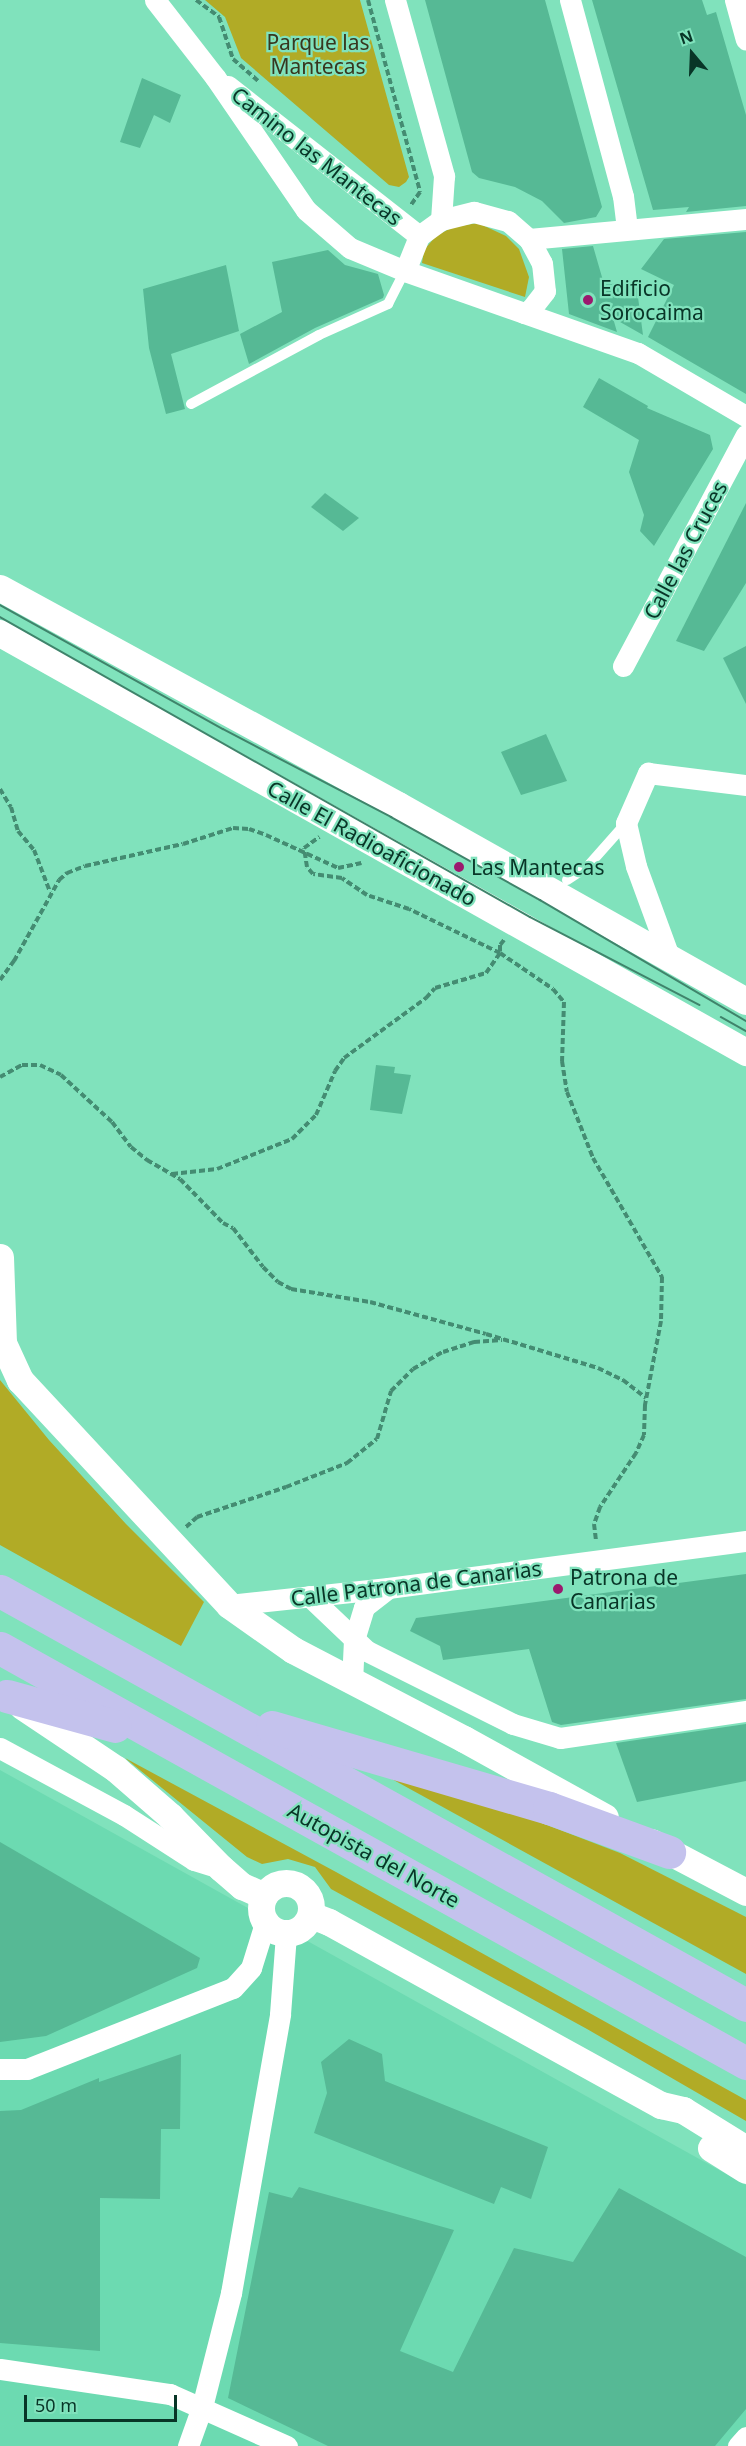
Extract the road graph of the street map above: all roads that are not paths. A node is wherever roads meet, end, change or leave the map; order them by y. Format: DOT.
graph roads {
  1 [pos="155,0"];
  2 [pos="395,0"];
  3 [pos="570,0"];
  4 [pos="735,0"];
  5 [pos="746,40"];
  6 [pos="215,77"];
  7 [pos="444,176"];
  8 [pos="474,212"];
  9 [pos="746,219"];
  10 [pos="441,220"];
  11 [pos="627,228"];
  12 [pos="419,236"];
  13 [pos="529,239"];
  14 [pos="405,271"];
  15 [pos="545,291"];
  16 [pos="524,313"];
  17 [pos="558,325"];
  18 [pos="191,404"];
  19 [pos="746,416"];
  20 [pos="745,438"];
  21 [pos="0,588"];
  22 [pos="0,633"];
  23 [pos="623,666"];
  24 [pos="746,785"];
  25 [pos="626,823"];
  26 [pos="567,880"];
  27 [pos="670,958"];
  28 [pos="746,1001"];
  29 [pos="746,1052"];
  30 [pos="0,1274"];
  31 [pos="746,1542"];
  32 [pos="388,1588"];
  33 [pos="0,1592"];
  34 [pos="309,1596"];
  35 [pos="230,1605"];
  36 [pos="354,1640"];
  37 [pos="0,1648"];
  38 [pos="352,1682"];
  39 [pos="4,1695"];
  40 [pos="746,1711"];
  41 [pos="218,1712"];
  42 [pos="164,1739"];
  43 [pos="0,1749"];
  44 [pos="669,1852"];
  45 [pos="221,1868"];
  46 [pos="746,1892"];
  47 [pos="264,1896"];
  48 [pos="311,1915"];
  49 [pos="276,1928"];
  50 [pos="746,2005"];
  51 [pos="746,2063"];
  52 [pos="0,2069"];
  53 [pos="661,2105"];
  54 [pos="746,2149"];
  55 [pos="746,2170"];
  56 [pos="0,2369"];
  57 [pos="202,2407"];
  58 [pos="746,2437"];
  59 [pos="188,2446"];
  60 [pos="287,2446"];
  61 [pos="738,2446"];
  1 -- 6 [label="street, Camino las Mantecas"];
  2 -- 7 [label="street"];
  3 -- 11 [label="street"];
  4 -- 5 [label="street"];
  6 -- 12 [label="street, Camino las Mantecas"];
  6 -- 14 [label="street, Camino las Mantecas"];
  7 -- 8 [label="street"];
  7 -- 10 [label="street"];
  8 -- 10 [label="street"];
  8 -- 13 [label="street"];
  9 -- 11 [label="street"];
  10 -- 12 [label="street"];
  11 -- 13 [label="street"];
  12 -- 14 [label="street"];
  13 -- 15 [label="street"];
  14 -- 16 [label="street, Camino las Mantecas"];
  14 -- 18 [label="lane"];
  15 -- 16 [label="street"];
  15 -- 17 [label="street"];
  16 -- 17 [label="street, Camino las Mantecas"];
  17 -- 19 [label="street, Camino las Mantecas"];
  20 -- 23 [label="street, Calle las Cruces"];
  21 -- 27 [label="street"];
  22 -- 29 [label="street, Calle El Radioaficionado"];
  24 -- 25 [label="street"];
  25 -- 26 [label="lane"];
  25 -- 27 [label="street"];
  27 -- 28 [label="street"];
  30 -- 35 [label="street"];
  31 -- 32 [label="street, Calle Patrona de Canarias"];
  32 -- 34 [label="street, Calle Patrona de Canarias"];
  32 -- 36 [label="street"];
  33 -- 41 [label="highway"];
  34 -- 35 [label="street, Calle Patrona de Canarias"];
  34 -- 36 [label="street"];
  35 -- 38 [label="street"];
  36 -- 38 [label="street"];
  36 -- 40 [label="street"];
  37 -- 42 [label="highway, Autopista del Norte"];
  38 -- 44 [label="street"];
  39 -- 42 [label="highway"];
  39 -- 45 [label="street"];
  41 -- 44 [label="highway"];
  41 -- 50 [label="highway"];
  42 -- 51 [label="highway, Autopista del Norte"];
  43 -- 45 [label="street"];
  44 -- 46 [label="street"];
  45 -- 47 [label="street"];
  47 -- 48 [label="street"];
  47 -- 49 [label="street"];
  48 -- 49 [label="street"];
  48 -- 53 [label="street"];
  49 -- 52 [label="street"];
  49 -- 57 [label="street"];
  53 -- 54 [label="street"];
  53 -- 55 [label="street"];
  56 -- 57 [label="street"];
  57 -- 59 [label="street"];
  57 -- 60 [label="street"];
  58 -- 61 [label="street"];
}
